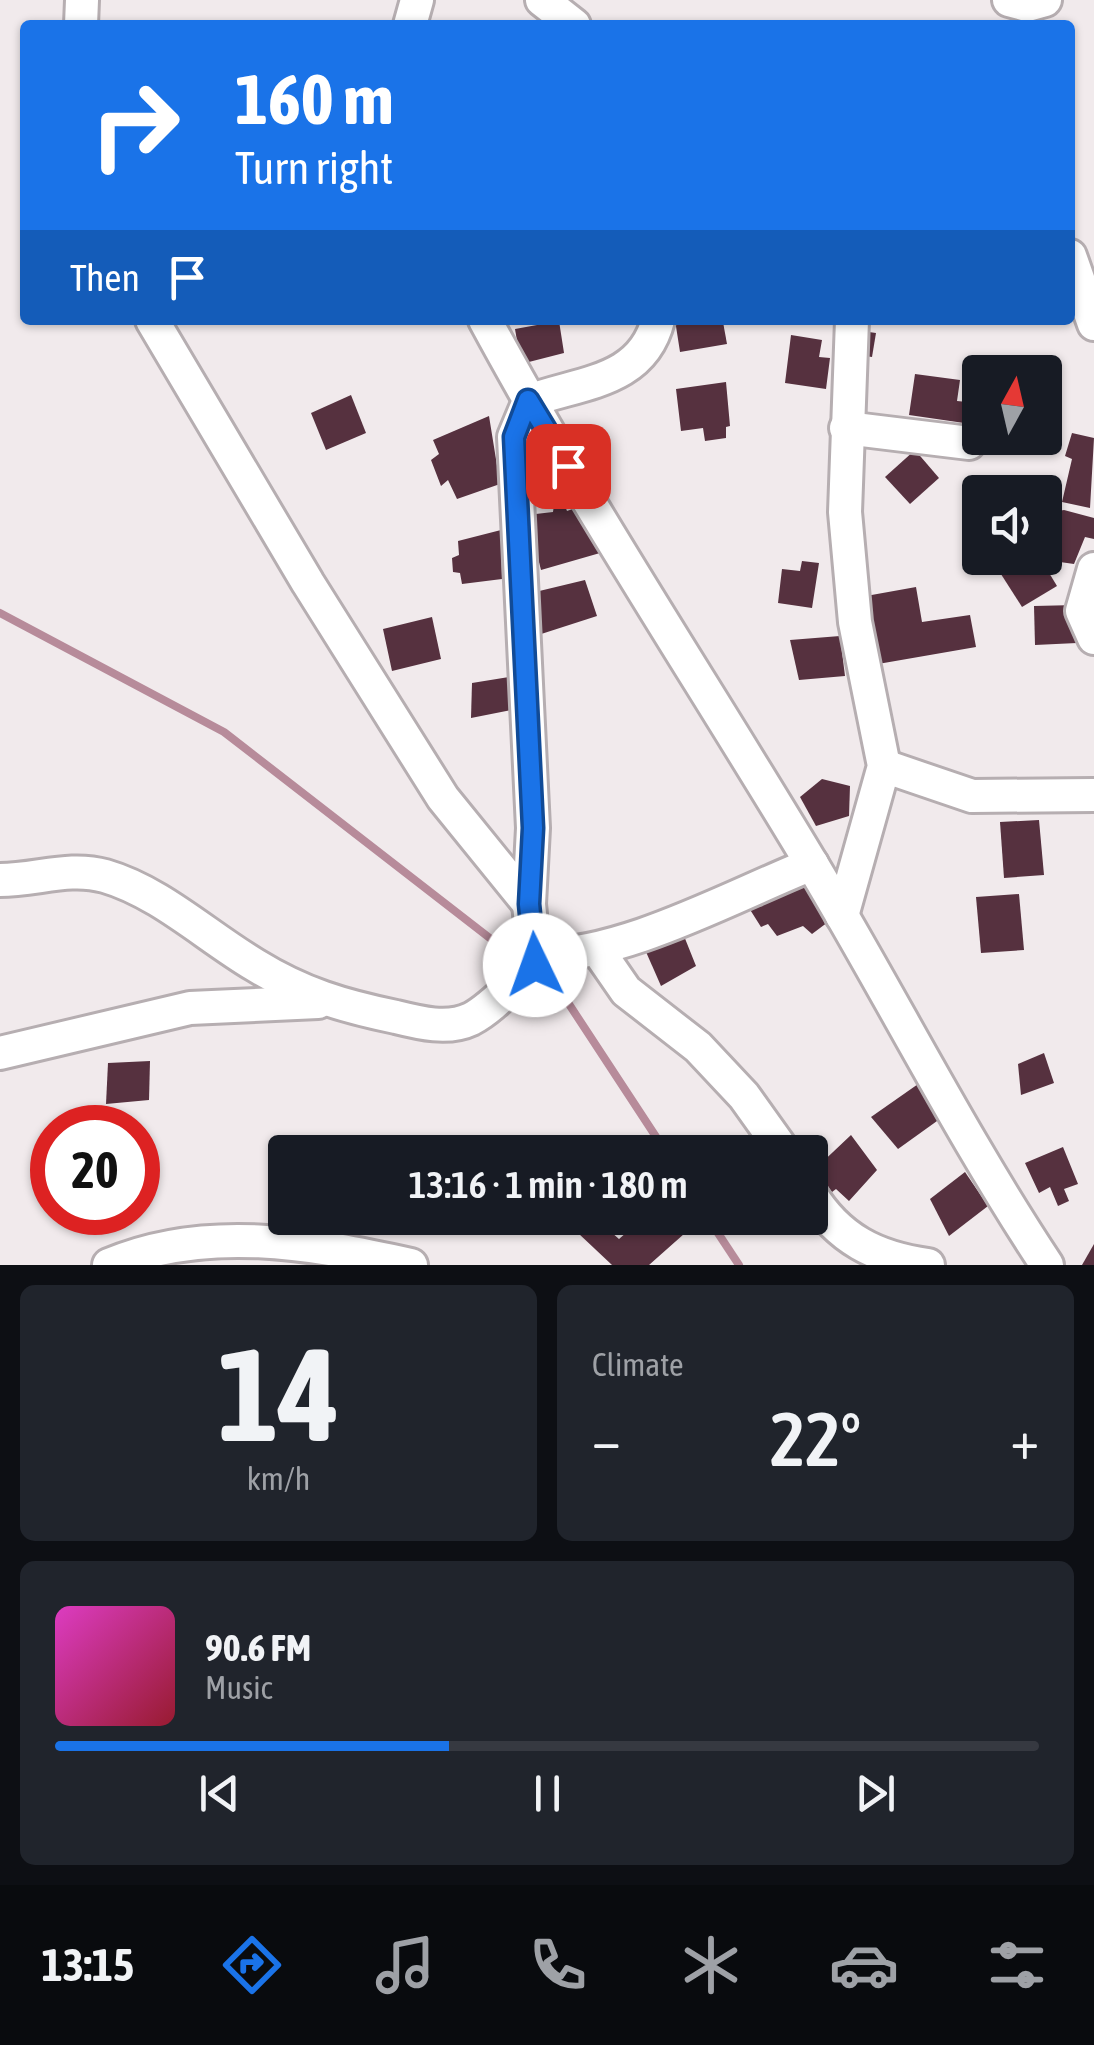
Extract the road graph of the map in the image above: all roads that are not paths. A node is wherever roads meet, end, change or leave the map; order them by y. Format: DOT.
graph roads {
  1 [pos="542,0"];
  2 [pos="1009,0"];
  3 [pos="1045,0"];
  4 [pos="568,20"];
  5 [pos="1075,270"];
  6 [pos="1094,324"];
  7 [pos="155,325"];
  8 [pos="488,325"];
  9 [pos="657,325"];
  10 [pos="852,325"];
  11 [pos="528,400"];
  12 [pos="846,428"];
  13 [pos="962,442"];
  14 [pos="1094,569"];
  15 [pos="1094,638"];
  16 [pos="884,766"];
  17 [pos="1094,795"];
  18 [pos="812,864"];
  19 [pos="0,880"];
  20 [pos="529,904"];
  21 [pos="842,916"];
  22 [pos="596,949"];
  23 [pos="536,954"];
  24 [pos="323,1002"];
  25 [pos="0,1053"];
  26 [pos="772,1135"];
  27 [pos="828,1221"];
  28 [pos="109,1265"];
  29 [pos="411,1265"];
  30 [pos="928,1265"];
  31 [pos="1038,1265"];
  32 [pos="1046,1265"];
  1 -- 4 [label="street"];
  2 -- 3 [label="street"];
  5 -- 6 [label="street"];
  7 -- 20 [label="street"];
  8 -- 11 [label="street"];
  9 -- 11 [label="street"];
  10 -- 12 [label="street"];
  11 -- 18 [label="street"];
  11 -- 20 [label="street"];
  12 -- 13 [label="street"];
  12 -- 16 [label="street"];
  14 -- 15 [label="street"];
  16 -- 17 [label="street"];
  16 -- 21 [label="street"];
  18 -- 21 [label="street"];
  18 -- 22 [label="street"];
  19 -- 24 [label="street"];
  20 -- 23 [label="street"];
  21 -- 32 [label="street"];
  22 -- 23 [label="street"];
  22 -- 26 [label="street"];
  23 -- 24 [label="street"];
  24 -- 25 [label="street"];
  27 -- 30 [label="street"];
  28 -- 29 [label="street"];
  31 -- 32 [label="street"];
}
